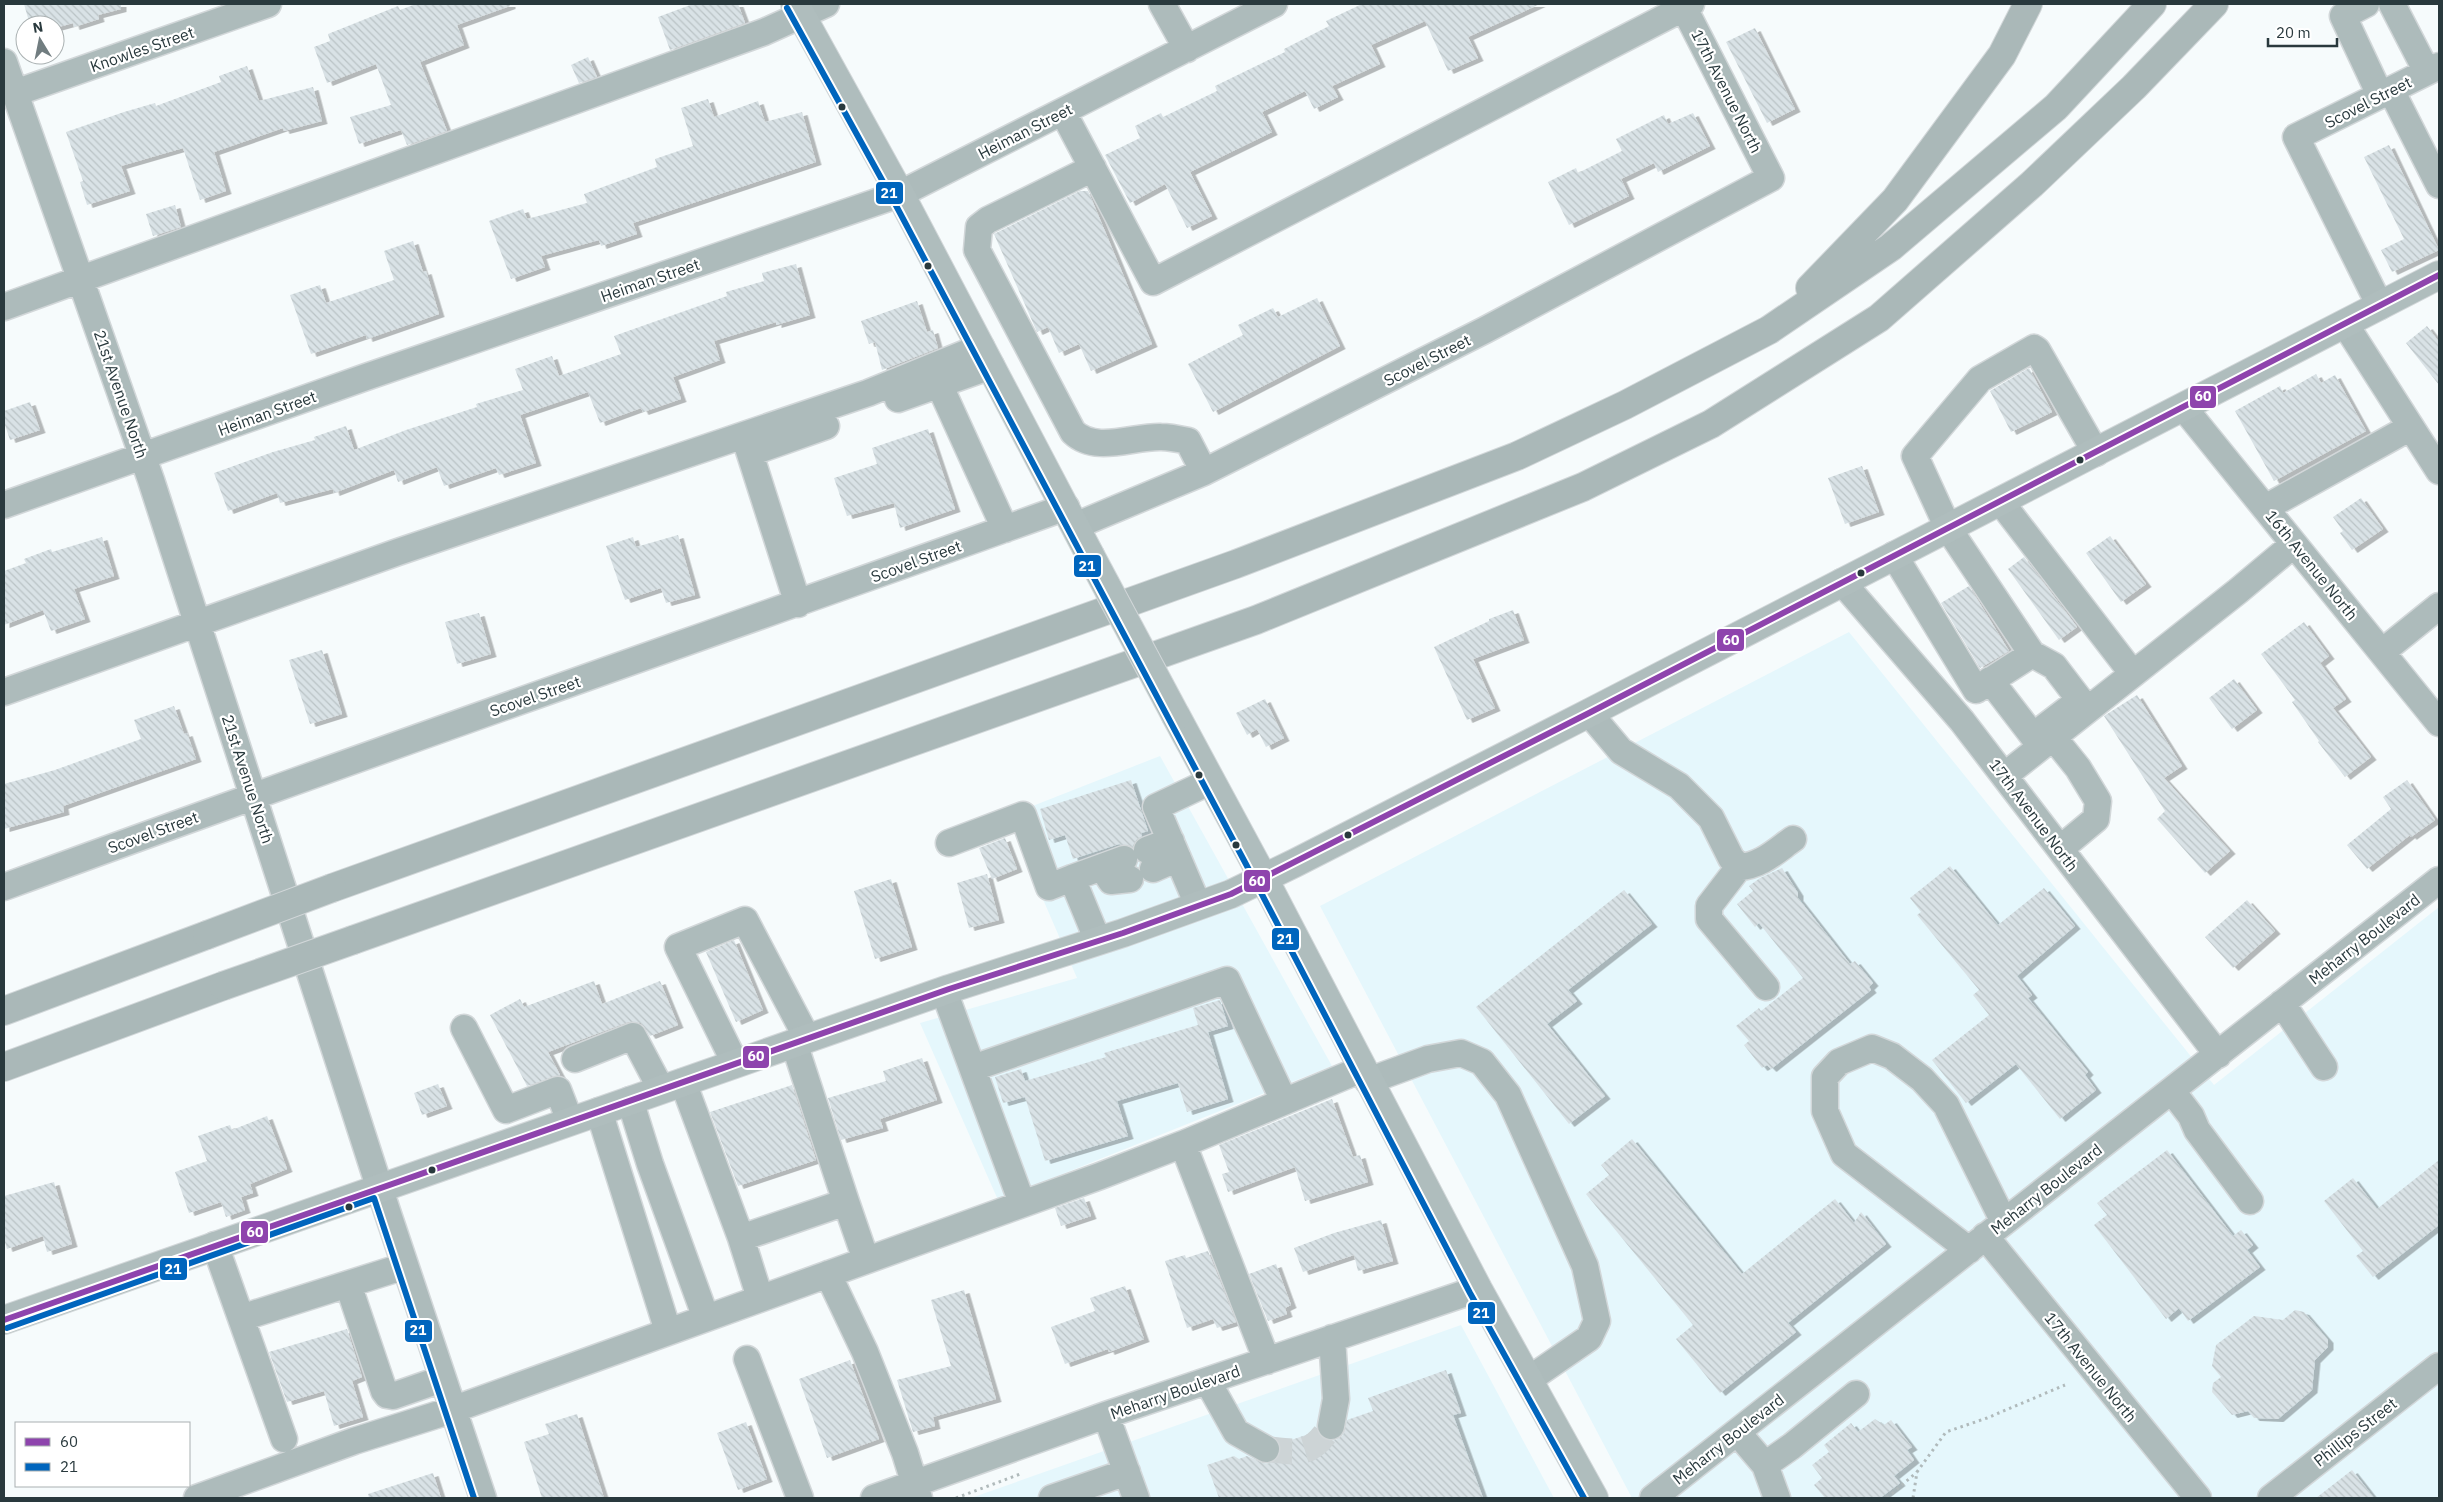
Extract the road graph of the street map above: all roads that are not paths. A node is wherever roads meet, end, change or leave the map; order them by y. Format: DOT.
graph roads {
  1 [pos="268,4"];
  2 [pos="826,4"];
  3 [pos="1162,4"];
  4 [pos="1274,4"];
  5 [pos="2028,4"];
  6 [pos="2152,4"];
  7 [pos="2214,4"];
  8 [pos="2366,4"];
  9 [pos="2392,4"];
  10 [pos="1686,5"];
  11 [pos="799,10"];
  12 [pos="1187,49"];
  13 [pos="4,62"];
  14 [pos="2433,69"];
  15 [pos="15,93"];
  16 [pos="2385,93"];
  17 [pos="1063,112"];
  18 [pos="1093,168"];
  19 [pos="1771,178"];
  20 [pos="2439,185"];
  21 [pos="900,194"];
  22 [pos="2439,275"];
  23 [pos="80,281"];
  24 [pos="2380,306"];
  25 [pos="4,307"];
  26 [pos="2345,324"];
  27 [pos="1769,330"];
  28 [pos="986,356"];
  29 [pos="939,384"];
  30 [pos="2184,408"];
  31 [pos="2411,427"];
  32 [pos="747,443"];
  33 [pos="2096,453"];
  34 [pos="143,457"];
  35 [pos="2439,470"];
  36 [pos="1204,472"];
  37 [pos="2000,502"];
  38 [pos="4,505"];
  39 [pos="2265,508"];
  40 [pos="1070,516"];
  41 [pos="1948,528"];
  42 [pos="1005,529"];
  43 [pos="2294,544"];
  44 [pos="1894,555"];
  45 [pos="1842,582"];
  46 [pos="798,604"];
  47 [pos="2439,606"];
  48 [pos="198,624"];
  49 [pos="2382,652"];
  50 [pos="2032,654"];
  51 [pos="2132,674"];
  52 [pos="1990,680"];
  53 [pos="4,692"];
  54 [pos="2084,704"];
  55 [pos="1589,713"];
  56 [pos="2439,723"];
  57 [pos="2042,740"];
  58 [pos="2004,776"];
  59 [pos="1211,781"];
  60 [pos="253,795"];
  61 [pos="1794,838"];
  62 [pos="949,843"];
  63 [pos="2060,848"];
  64 [pos="1175,850"];
  65 [pos="1739,867"];
  66 [pos="1072,878"];
  67 [pos="1264,879"];
  68 [pos="2439,880"];
  69 [pos="4,887"];
  70 [pos="1198,905"];
  71 [pos="1098,941"];
  72 [pos="1766,987"];
  73 [pos="944,991"];
  74 [pos="2282,1003"];
  75 [pos="4,1011"];
  76 [pos="464,1028"];
  77 [pos="800,1041"];
  78 [pos="2218,1055"];
  79 [pos="575,1059"];
  80 [pos="735,1063"];
  81 [pos="4,1067"];
  82 [pos="2324,1067"];
  83 [pos="973,1068"];
  84 [pos="1365,1075"];
  85 [pos="672,1086"];
  86 [pos="2172,1091"];
  87 [pos="630,1100"];
  88 [pos="1284,1101"];
  89 [pos="506,1110"];
  90 [pos="599,1111"];
  91 [pos="570,1121"];
  92 [pos="518,1139"];
  93 [pos="1184,1144"];
  94 [pos="379,1188"];
  95 [pos="2250,1201"];
  96 [pos="846,1202"];
  97 [pos="1022,1203"];
  98 [pos="1986,1236"];
  99 [pos="741,1238"];
  100 [pos="215,1245"];
  101 [pos="866,1260"];
  102 [pos="405,1266"];
  103 [pos="828,1274"];
  104 [pos="348,1284"];
  105 [pos="1478,1289"];
  106 [pos="760,1298"];
  107 [pos="241,1318"];
  108 [pos="706,1318"];
  109 [pos="4,1320"];
  110 [pos="668,1331"];
  111 [pos="1332,1338"];
  112 [pos="747,1359"];
  113 [pos="1267,1361"];
  114 [pos="2439,1366"];
  115 [pos="442,1379"];
  116 [pos="1528,1380"];
  117 [pos="1208,1382"];
  118 [pos="1856,1394"];
  119 [pos="452,1410"];
  120 [pos="1106,1415"];
  121 [pos="1331,1426"];
  122 [pos="1737,1432"];
  123 [pos="284,1439"];
  124 [pos="1266,1449"];
  125 [pos="1765,1465"];
  126 [pos="1127,1472"];
  127 [pos="916,1491"];
  128 [pos="1083,1493"];
  129 [pos="197,1498"];
  130 [pos="483,1498"];
  131 [pos="800,1498"];
  132 [pos="874,1498"];
  133 [pos="1052,1498"];
  134 [pos="1136,1498"];
  135 [pos="1594,1498"];
  136 [pos="1653,1498"];
  137 [pos="1777,1498"];
  138 [pos="2198,1498"];
  139 [pos="2271,1498"];
  1 -- 15 [label="street, Knowles Street"];
  2 -- 11 [label="street"];
  3 -- 12 [label="street"];
  4 -- 12 [label="street, Heiman Street"];
  5 -- 27 [label="highway"];
  6 -- 27 [label="highway"];
  7 -- 81 [label="highway, bridge"];
  8 -- 16 [label="street"];
  9 -- 14 [label="street"];
  10 -- 18 [label="street"];
  10 -- 19 [label="street, 17th Avenue North"];
  11 -- 21 [label="main road"];
  11 -- 23 [label="street"];
  12 -- 17 [label="street, Heiman Street"];
  13 -- 15 [label="street, 21st Avenue North"];
  14 -- 16 [label="street, Scovel Street"];
  15 -- 23 [label="street, 21st Avenue North"];
  16 -- 20 [label="street"];
  16 -- 24 [label="street, Scovel Street"];
  17 -- 18 [label="street"];
  17 -- 21 [label="street, Heiman Street"];
  18 -- 36 [label="street"];
  19 -- 36 [label="street, Scovel Street"];
  21 -- 28 [label="main road"];
  21 -- 34 [label="street, Heiman Street"];
  22 -- 24 [label="main road"];
  23 -- 25 [label="street"];
  23 -- 34 [label="street, 21st Avenue North"];
  24 -- 26 [label="main road"];
  26 -- 30 [label="main road"];
  26 -- 31 [label="street"];
  27 -- 75 [label="highway, bridge"];
  28 -- 29 [label="street"];
  28 -- 32 [label="street"];
  28 -- 40 [label="main road"];
  29 -- 32 [label="street"];
  29 -- 42 [label="street"];
  30 -- 33 [label="main road"];
  30 -- 39 [label="street, 16th Avenue North"];
  31 -- 35 [label="street"];
  31 -- 39 [label="street"];
  32 -- 46 [label="street"];
  32 -- 48 [label="street"];
  33 -- 37 [label="main road"];
  33 -- 41 [label="street"];
  34 -- 38 [label="street, Heiman Street"];
  34 -- 48 [label="street, 21st Avenue North"];
  36 -- 40 [label="street, Scovel Street"];
  37 -- 41 [label="main road"];
  37 -- 51 [label="street"];
  39 -- 43 [label="street, 16th Avenue North"];
  40 -- 42 [label="street, Scovel Street"];
  40 -- 59 [label="main road, bridge"];
  41 -- 44 [label="main road"];
  41 -- 50 [label="street"];
  42 -- 46 [label="street, Scovel Street"];
  43 -- 49 [label="street, 16th Avenue North"];
  43 -- 51 [label="street"];
  44 -- 45 [label="main road"];
  44 -- 52 [label="street"];
  45 -- 55 [label="main road"];
  45 -- 58 [label="street, 17th Avenue North"];
  46 -- 60 [label="street, Scovel Street"];
  47 -- 49 [label="street"];
  48 -- 53 [label="street"];
  48 -- 60 [label="street, 21st Avenue North"];
  49 -- 56 [label="street, 16th Avenue North"];
  50 -- 52 [label="street"];
  50 -- 54 [label="street"];
  51 -- 54 [label="street"];
  52 -- 57 [label="street"];
  54 -- 57 [label="street"];
  55 -- 65 [label="street"];
  55 -- 67 [label="main road"];
  57 -- 58 [label="street"];
  57 -- 63 [label="street"];
  58 -- 63 [label="street, 17th Avenue North"];
  59 -- 64 [label="street"];
  59 -- 67 [label="main road"];
  60 -- 69 [label="street, Scovel Street"];
  60 -- 94 [label="street, 21st Avenue North"];
  61 -- 65 [label="street"];
  62 -- 66 [label="street"];
  63 -- 78 [label="street, 17th Avenue North"];
  64 -- 66 [label="street"];
  64 -- 70 [label="street"];
  65 -- 72 [label="street"];
  66 -- 71 [label="street"];
  67 -- 70 [label="main road"];
  67 -- 84 [label="main road"];
  68 -- 74 [label="street, Meharry Boulevard"];
  70 -- 71 [label="main road"];
  71 -- 73 [label="main road"];
  73 -- 77 [label="main road"];
  73 -- 83 [label="street"];
  74 -- 78 [label="street, Meharry Boulevard"];
  74 -- 82 [label="street"];
  76 -- 89 [label="street"];
  77 -- 80 [label="main road"];
  77 -- 80 [label="street"];
  77 -- 96 [label="street"];
  78 -- 86 [label="street, Meharry Boulevard"];
  79 -- 85 [label="street"];
  80 -- 85 [label="main road"];
  83 -- 88 [label="street"];
  83 -- 97 [label="street"];
  84 -- 88 [label="street"];
  84 -- 105 [label="main road"];
  84 -- 116 [label="street"];
  85 -- 87 [label="main road"];
  85 -- 99 [label="street"];
  86 -- 95 [label="street"];
  86 -- 98 [label="street, Meharry Boulevard"];
  87 -- 90 [label="main road"];
  87 -- 108 [label="street"];
  88 -- 93 [label="street"];
  89 -- 91 [label="street"];
  89 -- 92 [label="street"];
  90 -- 91 [label="main road"];
  90 -- 110 [label="street"];
  91 -- 92 [label="main road"];
  92 -- 94 [label="main road"];
  93 -- 97 [label="street"];
  93 -- 113 [label="street"];
  94 -- 100 [label="main road"];
  94 -- 102 [label="street, 21st Avenue North"];
  96 -- 99 [label="street"];
  96 -- 101 [label="street"];
  97 -- 101 [label="street"];
  98 -- 98 [label="street"];
  98 -- 122 [label="street, Meharry Boulevard"];
  98 -- 138 [label="street, 17th Avenue North"];
  99 -- 106 [label="street"];
  100 -- 107 [label="street"];
  100 -- 109 [label="main road"];
  101 -- 103 [label="street"];
  102 -- 104 [label="street"];
  102 -- 115 [label="street, 21st Avenue North"];
  103 -- 106 [label="street"];
  103 -- 127 [label="street"];
  104 -- 107 [label="street"];
  104 -- 115 [label="street"];
  105 -- 111 [label="street, Meharry Boulevard"];
  105 -- 116 [label="main road"];
  106 -- 108 [label="street"];
  107 -- 123 [label="street"];
  108 -- 110 [label="street"];
  110 -- 119 [label="street"];
  111 -- 113 [label="street, Meharry Boulevard"];
  111 -- 121 [label="street"];
  112 -- 131 [label="street"];
  113 -- 117 [label="street, Meharry Boulevard"];
  114 -- 139 [label="street, Phillips Street"];
  115 -- 119 [label="street, 21st Avenue North"];
  116 -- 135 [label="main road"];
  117 -- 120 [label="street, Meharry Boulevard"];
  117 -- 124 [label="street"];
  118 -- 125 [label="street"];
  119 -- 129 [label="street"];
  119 -- 130 [label="street, 21st Avenue North"];
  120 -- 126 [label="street"];
  120 -- 127 [label="street, Meharry Boulevard"];
  122 -- 125 [label="street"];
  122 -- 136 [label="street, Meharry Boulevard"];
  125 -- 137 [label="street"];
  126 -- 128 [label="street"];
  126 -- 134 [label="street"];
  127 -- 132 [label="street, Meharry Boulevard"];
  128 -- 133 [label="street"];
}
